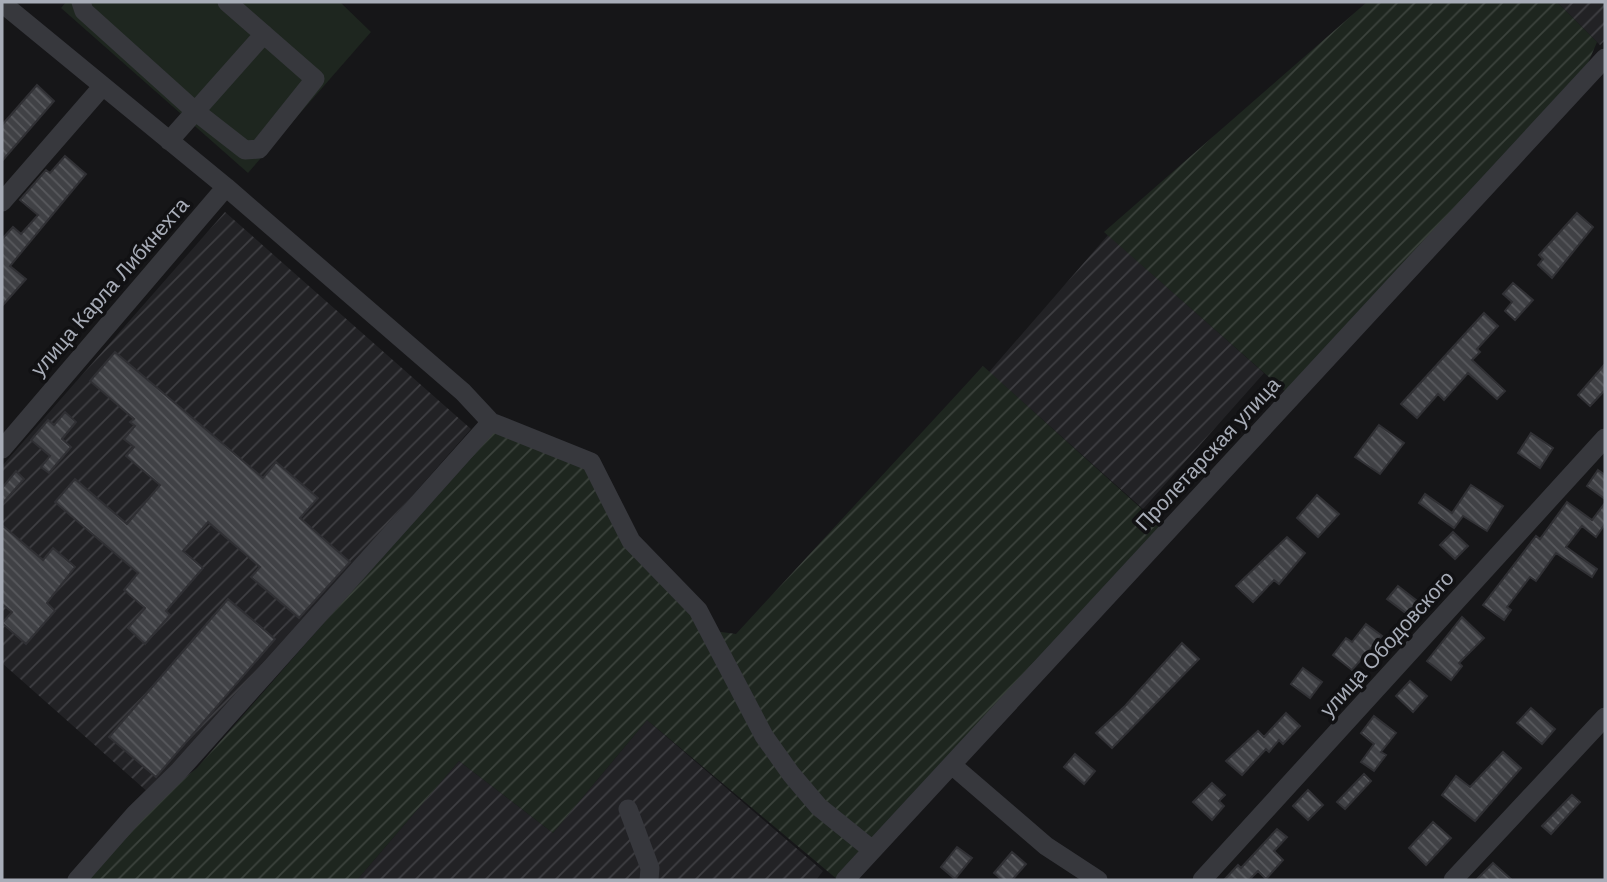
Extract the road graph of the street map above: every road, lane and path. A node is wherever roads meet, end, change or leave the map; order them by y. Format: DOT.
graph roads {
  1 [pos="81,2"];
  2 [pos="227,2"];
  3 [pos="2,3"];
  4 [pos="264,34"];
  5 [pos="1602,68"];
  6 [pos="102,87"];
  7 [pos="195,111"];
  8 [pos="169,141"];
  9 [pos="226,187"];
  10 [pos="2,202"];
  11 [pos="491,422"];
  12 [pos="1605,438"];
  13 [pos="2,449"];
  14 [pos="1605,717"];
  15 [pos="952,765"];
  16 [pos="628,809"];
  17 [pos="872,849"];
  18 [pos="76,880"];
  19 [pos="649,880"];
  20 [pos="845,880"];
  21 [pos="1098,880"];
  22 [pos="1202,880"];
  23 [pos="1453,880"];
  1 -- 7 [label="street"];
  2 -- 4 [label="street"];
  3 -- 6 [label="street"];
  4 -- 7 [label="street"];
  4 -- 7 [label="street"];
  5 -- 15 [label="street, Пролетарская улица"];
  6 -- 8 [label="street"];
  6 -- 10 [label="street"];
  7 -- 8 [label="street"];
  8 -- 9 [label="street"];
  9 -- 11 [label="street"];
  9 -- 13 [label="street, улица Карла Либкнехта"];
  11 -- 17 [label="street"];
  11 -- 18 [label="street"];
  12 -- 22 [label="street, улица Ободовского"];
  14 -- 23 [label="street"];
  15 -- 17 [label="street, Пролетарская улица"];
  15 -- 21 [label="street"];
  16 -- 19 [label="street"];
  17 -- 20 [label="street, Пролетарская улица"];
}
